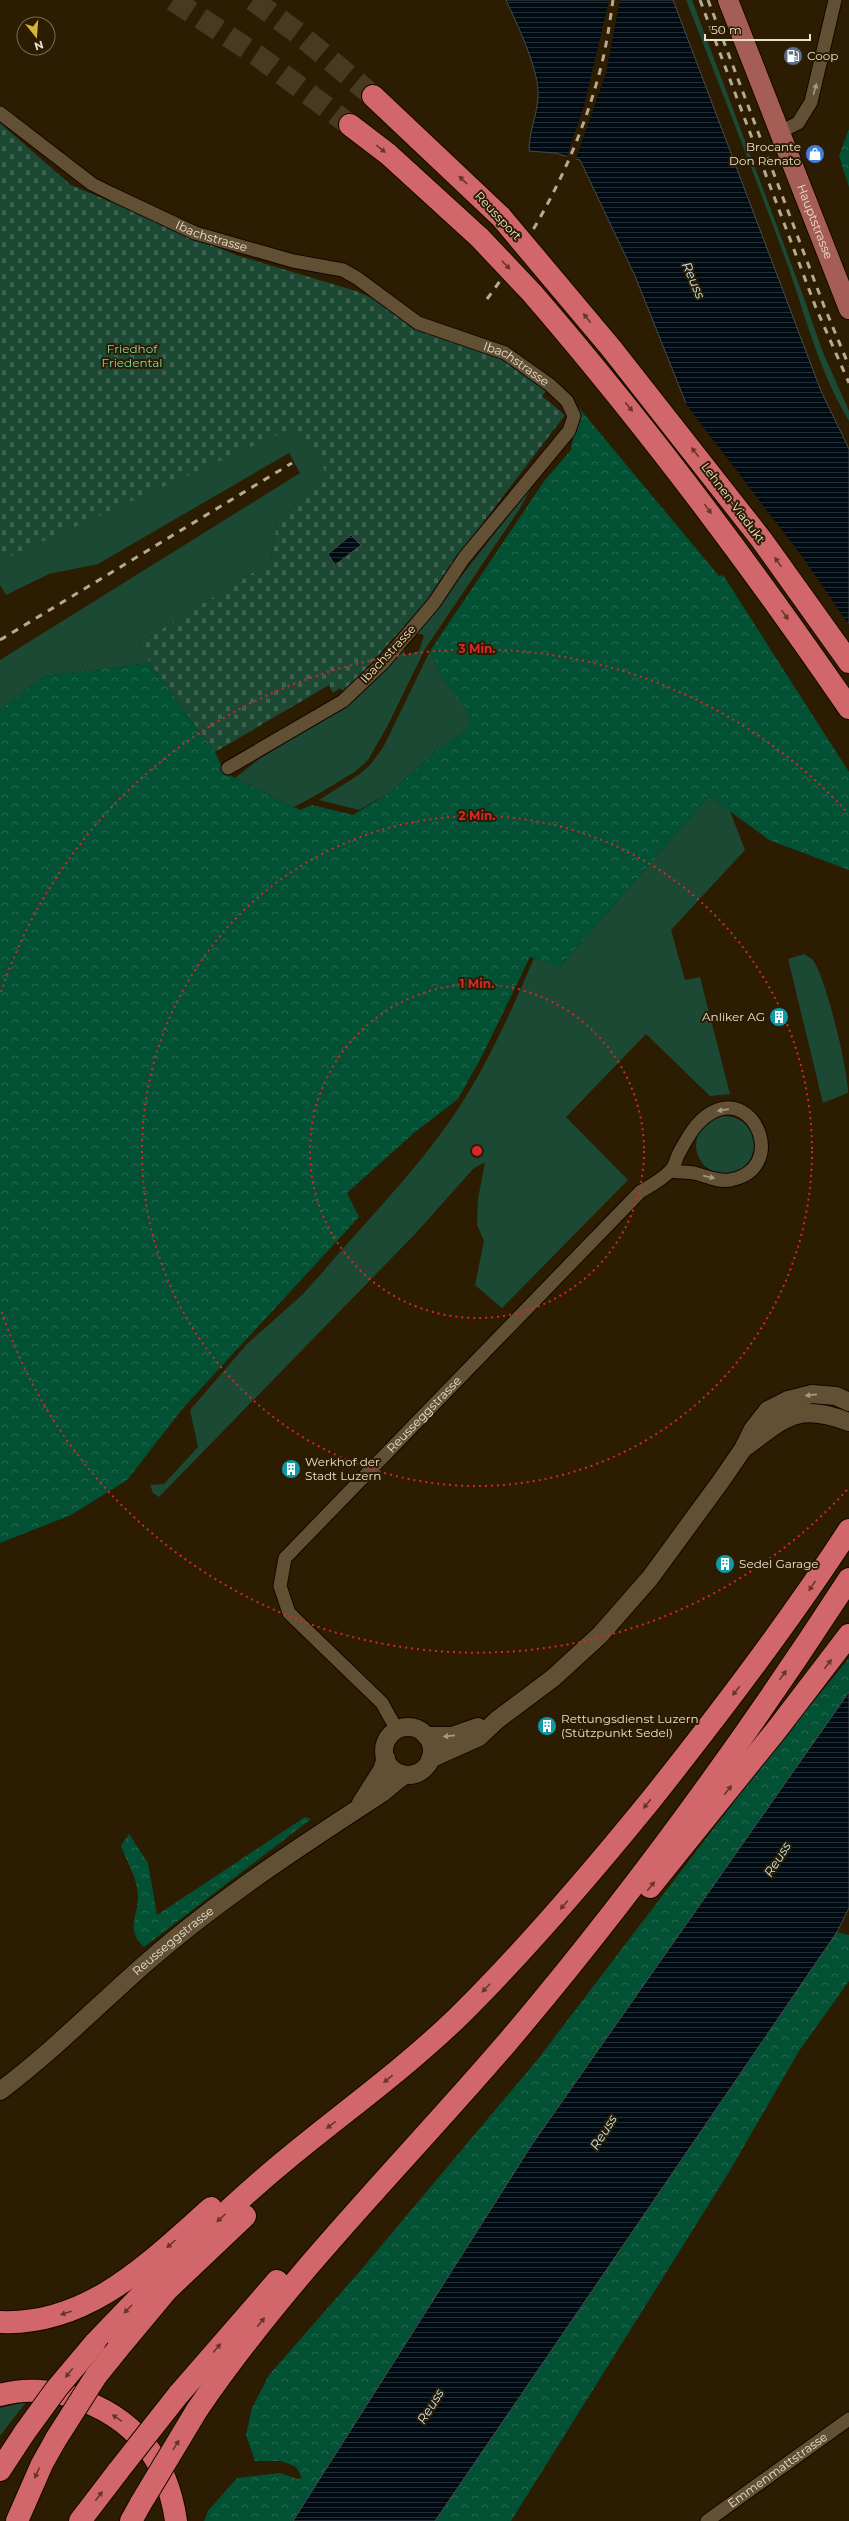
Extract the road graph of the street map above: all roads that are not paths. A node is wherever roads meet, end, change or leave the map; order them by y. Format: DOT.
graph roads {
  1 [pos="728,0"];
  2 [pos="835,0"];
  3 [pos="373,96"];
  4 [pos="0,113"];
  5 [pos="350,124"];
  6 [pos="780,132"];
  7 [pos="849,309"];
  8 [pos="611,348"];
  9 [pos="849,662"];
  10 [pos="849,708"];
  11 [pos="228,768"];
  12 [pos="670,1171"];
  13 [pos="849,1402"];
  14 [pos="849,1422"];
  15 [pos="743,1449"];
  16 [pos="849,1530"];
  17 [pos="849,1579"];
  18 [pos="849,1635"];
  19 [pos="497,1720"];
  20 [pos="397,1730"];
  21 [pos="426,1736"];
  22 [pos="737,1742"];
  23 [pos="386,1758"];
  24 [pos="430,1759"];
  25 [pos="405,1775"];
  26 [pos="358,1807"];
  27 [pos="502,2048"];
  28 [pos="0,2091"];
  29 [pos="292,2155"];
  30 [pos="0,2322"];
  31 [pos="0,2395"];
  32 [pos="849,2419"];
  33 [pos="0,2470"];
  34 [pos="136,2512"];
  35 [pos="16,2521"];
  36 [pos="80,2521"];
  37 [pos="176,2521"];
  38 [pos="707,2521"];
  1 -- 6 [label="main road, Hauptstrasse"];
  6 -- 2 [label="street, one-way"];
  8 -- 3 [label="highway, Reussport, one-way, bridge"];
  4 -- 11 [label="street, Ibachstrasse"];
  5 -- 10 [label="highway, one-way, bridge"];
  6 -- 7 [label="main road, Hauptstrasse"];
  9 -- 8 [label="highway, Lehnen-Viadukt, one-way"];
  12 -- 12 [label="street, Reusseggstrasse, one-way"];
  12 -- 20 [label="street, Reusseggstrasse"];
  13 -- 15 [label="main road, one-way"];
  14 -- 15 [label="main road"];
  15 -- 19 [label="main road"];
  16 -- 29 [label="highway, one-way"];
  22 -- 17 [label="highway, one-way"];
  27 -- 18 [label="highway, one-way"];
  19 -- 21 [label="main road, one-way"];
  19 -- 24 [label="main road"];
  20 -- 21 [label="main road"];
  20 -- 23 [label="main road"];
  21 -- 24 [label="main road"];
  22 -- 27 [label="highway"];
  36 -- 22 [label="highway, one-way, bridge"];
  23 -- 25 [label="main road"];
  23 -- 26 [label="main road, Reusseggstrasse"];
  24 -- 25 [label="main road"];
  25 -- 26 [label="main road, Reusseggstrasse"];
  26 -- 28 [label="main road, Reusseggstrasse"];
  34 -- 27 [label="highway, one-way, bridge"];
  29 -- 30 [label="highway, one-way"];
  29 -- 33 [label="highway, one-way, bridge"];
  29 -- 35 [label="highway, one-way, bridge"];
  37 -- 31 [label="highway, one-way"];
  32 -- 38 [label="street, Emmenmattstrasse"];
}
